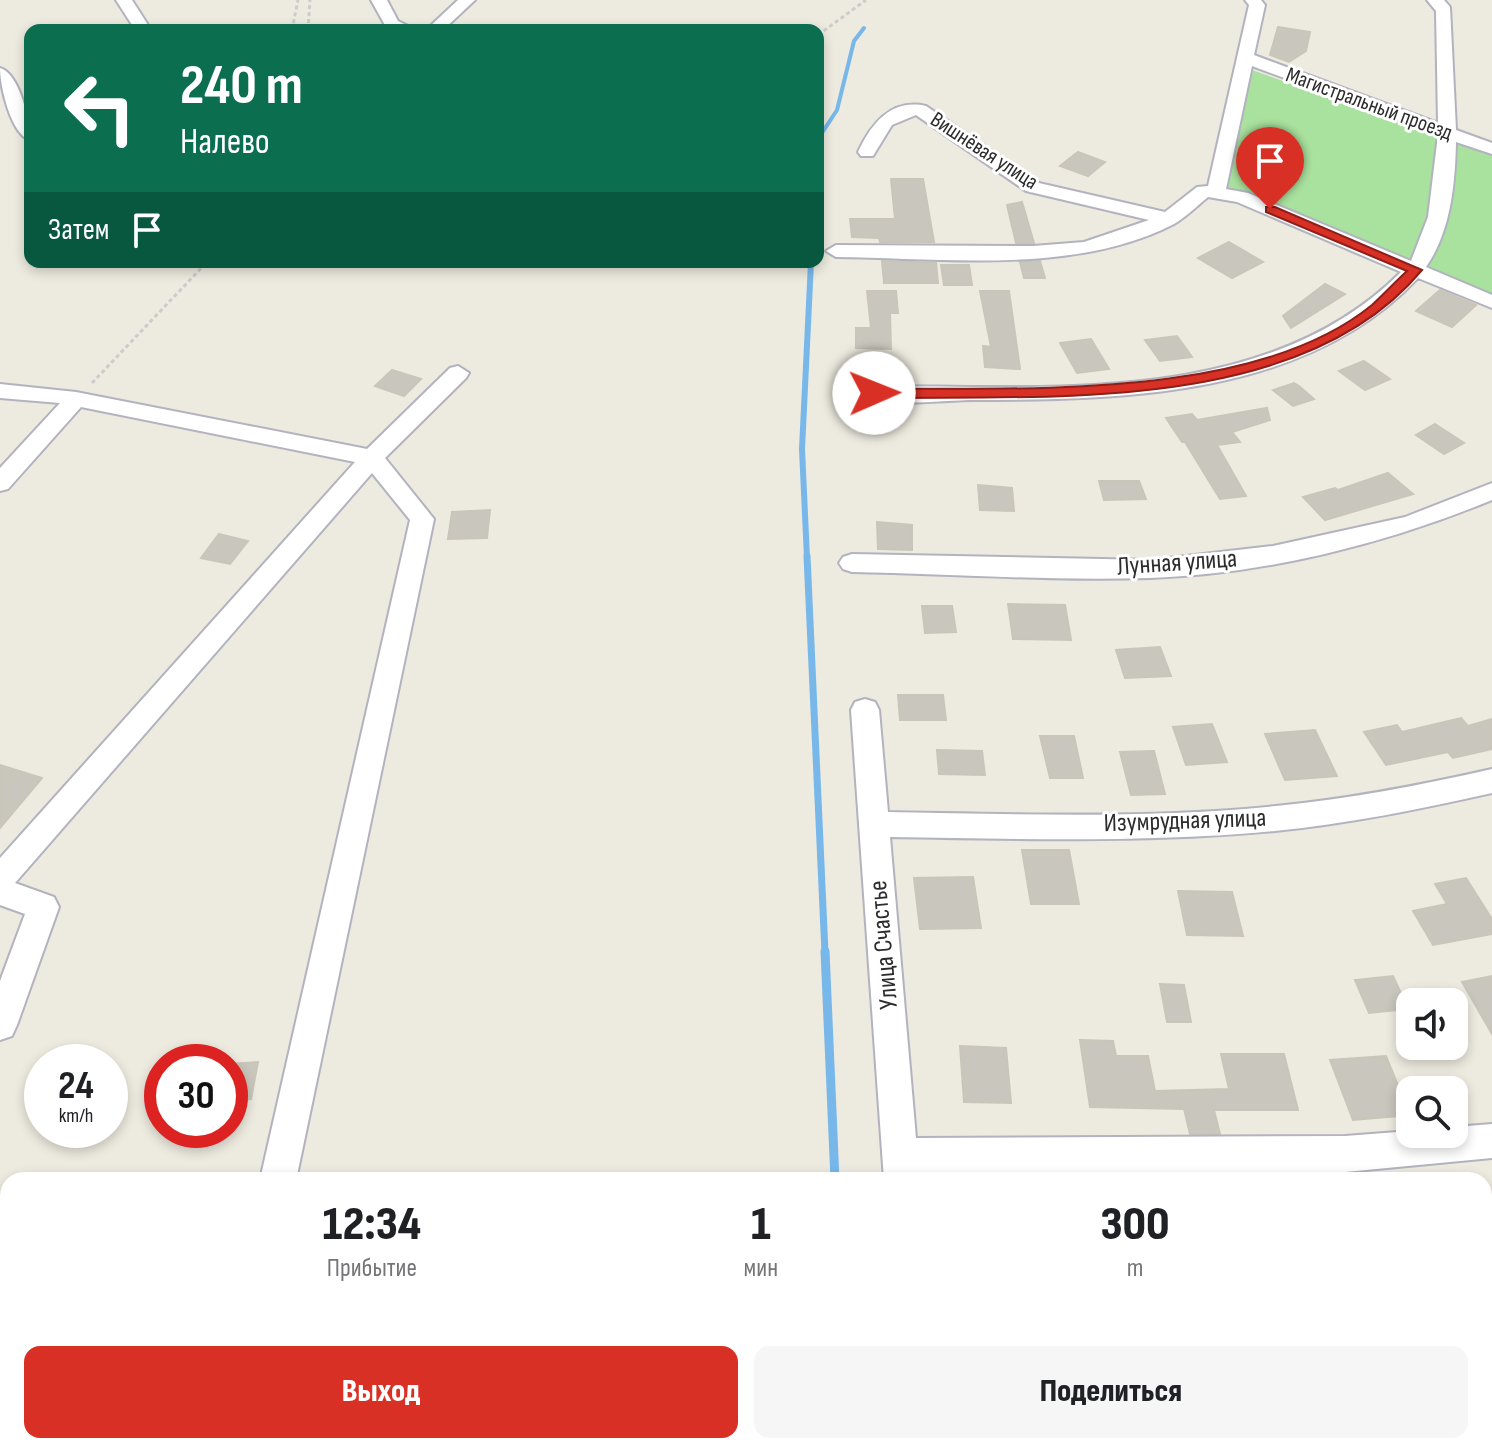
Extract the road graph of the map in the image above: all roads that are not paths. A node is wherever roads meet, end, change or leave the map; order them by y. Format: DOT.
graph roads {
  1 [pos="124,0"];
  2 [pos="379,0"];
  3 [pos="467,0"];
  4 [pos="1253,0"];
  5 [pos="1435,0"];
  6 [pos="139,24"];
  7 [pos="392,24"];
  8 [pos="441,24"];
  9 [pos="1246,58"];
  10 [pos="0,73"];
  11 [pos="24,123"];
  12 [pos="1447,132"];
  13 [pos="1492,149"];
  14 [pos="867,152"];
  15 [pos="1216,190"];
  16 [pos="1169,219"];
  17 [pos="836,251"];
  18 [pos="1416,270"];
  19 [pos="1492,302"];
  20 [pos="458,373"];
  21 [pos="0,391"];
  22 [pos="874,393"];
  23 [pos="76,399"];
  24 [pos="372,458"];
  25 [pos="0,483"];
  26 [pos="1492,491"];
  27 [pos="852,563"];
  28 [pos="865,710"];
  29 [pos="1492,781"];
  30 [pos="874,824"];
  31 [pos="0,879"];
  32 [pos="0,891"];
  33 [pos="0,1025"];
  34 [pos="1492,1141"];
  35 [pos="901,1168"];
  36 [pos="280,1172"];
  1 -- 6 [label="street"];
  2 -- 7 [label="street"];
  3 -- 8 [label="street"];
  4 -- 9 [label="street"];
  5 -- 12 [label="street"];
  9 -- 12 [label="street, Магистральный проезд"];
  9 -- 15 [label="street"];
  10 -- 11 [label="street"];
  12 -- 13 [label="street, Магистральный проезд"];
  12 -- 18 [label="street"];
  14 -- 16 [label="street, Вишнёвая улица"];
  15 -- 16 [label="street"];
  15 -- 18 [label="street"];
  16 -- 17 [label="street"];
  18 -- 19 [label="street"];
  18 -- 22 [label="street"];
  20 -- 24 [label="street"];
  21 -- 23 [label="street"];
  23 -- 24 [label="street"];
  23 -- 25 [label="street"];
  24 -- 31 [label="street"];
  24 -- 36 [label="street"];
  26 -- 27 [label="street, Лунная улица"];
  28 -- 30 [label="street, Улица Счастье"];
  29 -- 30 [label="street, Изумрудная улица"];
  30 -- 35 [label="street, Улица Счастье"];
  32 -- 33 [label="street"];
  34 -- 35 [label="street"];
}
